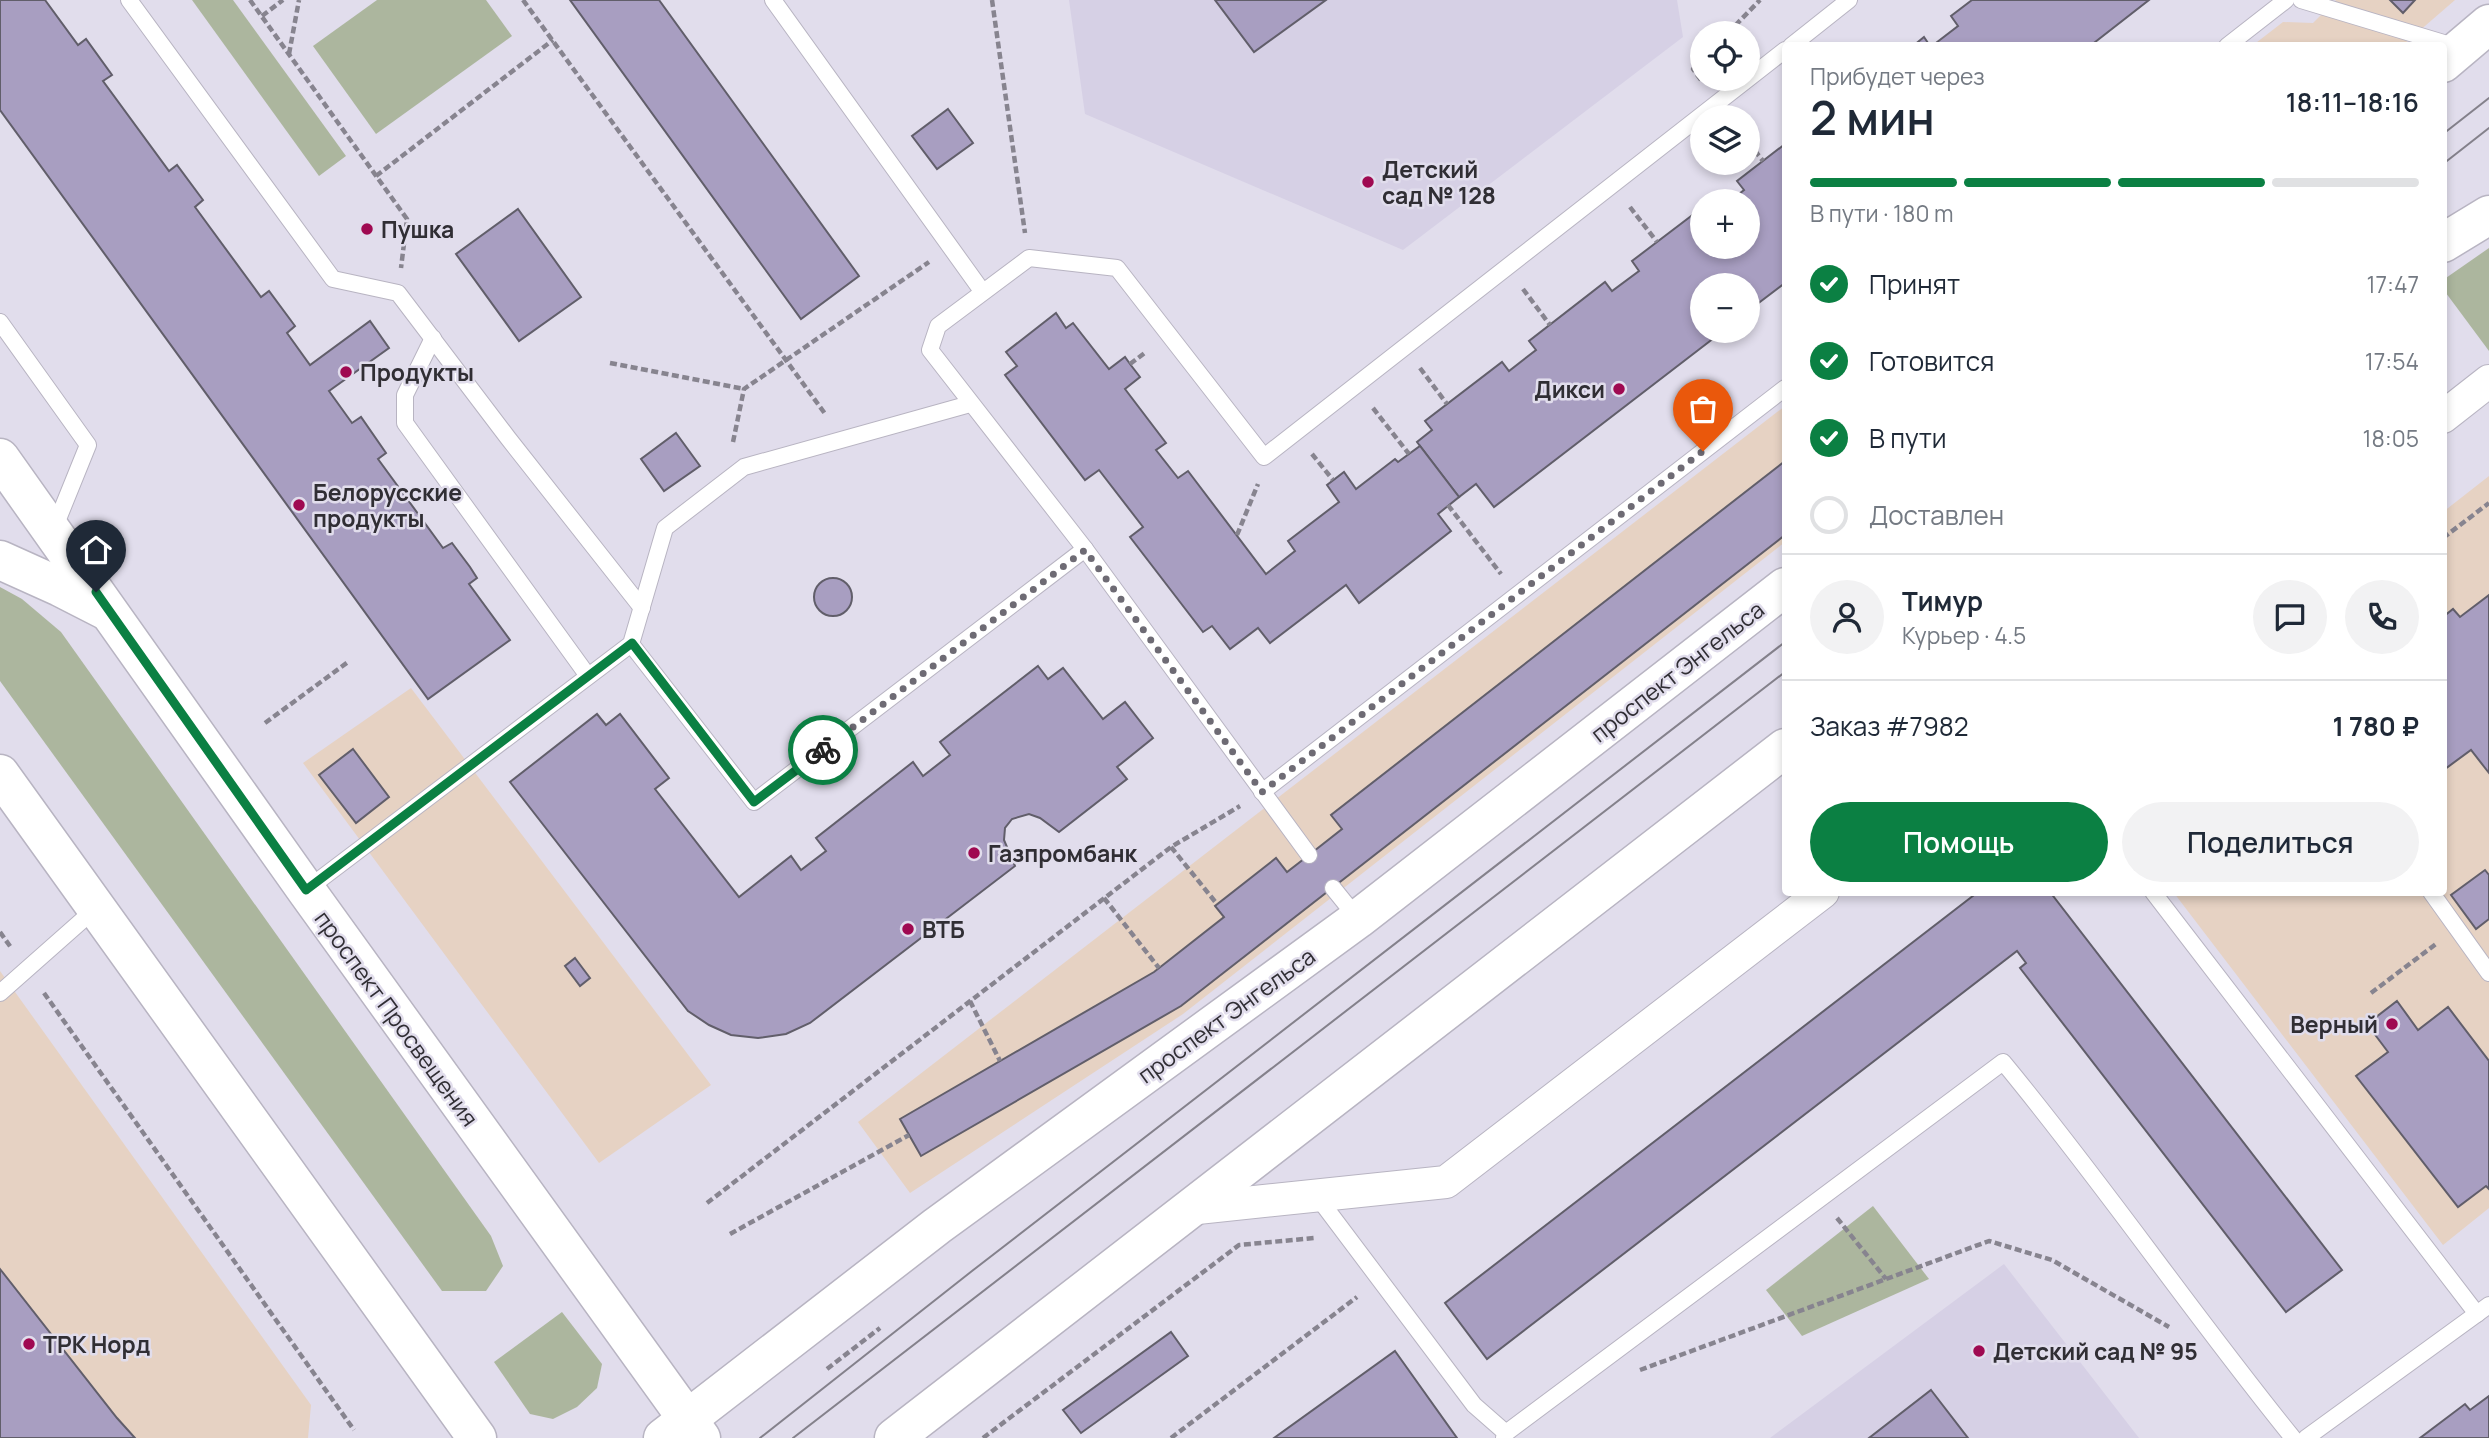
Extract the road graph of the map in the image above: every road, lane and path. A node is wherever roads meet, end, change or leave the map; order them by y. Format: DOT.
graph roads {
  1 [pos="129,0"];
  2 [pos="250,0"];
  3 [pos="283,0"];
  4 [pos="299,0"];
  5 [pos="523,0"];
  6 [pos="773,0"];
  7 [pos="992,0"];
  8 [pos="1760,0"];
  9 [pos="1849,0"];
  10 [pos="2286,0"];
  11 [pos="2301,0"];
  12 [pos="262,16"];
  13 [pos="1740,21"];
  14 [pos="2489,24"];
  15 [pos="553,40"];
  16 [pos="1796,42"];
  17 [pos="2232,42"];
  18 [pos="2416,42"];
  19 [pos="1782,52"];
  20 [pos="289,54"];
  21 [pos="2451,55"];
  22 [pos="1760,157"];
  23 [pos="1763,161"];
  24 [pos="376,176"];
  25 [pos="1613,185"];
  26 [pos="2489,215"];
  27 [pos="2447,241"];
  28 [pos="1657,242"];
  29 [pos="950,247"];
  30 [pos="1029,258"];
  31 [pos="1507,268"];
  32 [pos="982,291"];
  33 [pos="398,293"];
  34 [pos="0,322"];
  35 [pos="1550,325"];
  36 [pos="433,338"];
  37 [pos="1404,348"];
  38 [pos="786,360"];
  39 [pos="610,363"];
  40 [pos="2489,382"];
  41 [pos="1355,386"];
  42 [pos="744,389"];
  43 [pos="1782,389"];
  44 [pos="970,404"];
  45 [pos="1447,404"];
  46 [pos="2447,414"];
  47 [pos="844,439"];
  48 [pos="1409,454"];
  49 [pos="0,458"];
  50 [pos="1262,473"];
  51 [pos="725,481"];
  52 [pos="2489,503"];
  53 [pos="1448,505"];
  54 [pos="53,531"];
  55 [pos="1237,535"];
  56 [pos="2447,535"];
  57 [pos="1085,550"];
  58 [pos="0,560"];
  59 [pos="1782,589"];
  60 [pos="1518,594"];
  61 [pos="642,608"];
  62 [pos="110,612"];
  63 [pos="632,643"];
  64 [pos="348,662"];
  65 [pos="588,676"];
  66 [pos="265,723"];
  67 [pos="1782,750"];
  68 [pos="0,774"];
  69 [pos="1262,792"];
  70 [pos="1171,847"];
  71 [pos="1309,855"];
  72 [pos="1333,888"];
  73 [pos="306,890"];
  74 [pos="1818,896"];
  75 [pos="2156,896"];
  76 [pos="2434,896"];
  77 [pos="1104,898"];
  78 [pos="1217,904"];
  79 [pos="95,909"];
  80 [pos="1358,919"];
  81 [pos="2456,928"];
  82 [pos="0,932"];
  83 [pos="26,968"];
  84 [pos="1159,968"];
  85 [pos="2489,973"];
  86 [pos="0,993"];
  87 [pos="2371,993"];
  88 [pos="971,1001"];
  89 [pos="1000,1061"];
  90 [pos="909,1135"];
  91 [pos="1316,1195"];
  92 [pos="1821,1199"];
  93 [pos="708,1203"];
  94 [pos="1188,1209"];
  95 [pos="730,1234"];
  96 [pos="1346,1236"];
  97 [pos="1886,1279"];
  98 [pos="1379,1280"];
  99 [pos="2483,1310"];
  100 [pos="880,1328"];
  101 [pos="2173,1329"];
  102 [pos="1601,1363"];
  103 [pos="827,1369"];
  104 [pos="354,1430"];
  105 [pos="684,1432"];
  106 [pos="1505,1436"];
  107 [pos="477,1438"];
  108 [pos="894,1438"];
  109 [pos="983,1438"];
  110 [pos="1171,1438"];
  111 [pos="2293,1438"];
  112 [pos="2306,1438"];
  1 -- 33 [label="lane"];
  2 -- 12 [label="path"];
  3 -- 12 [label="path"];
  4 -- 20 [label="path"];
  5 -- 15 [label="path"];
  6 -- 29 [label="lane"];
  7 -- 30 [label="path"];
  8 -- 13 [label="path"];
  9 -- 16 [label="lane"];
  10 -- 17 [label="lane"];
  11 -- 18 [label="lane"];
  12 -- 20 [label="path"];
  14 -- 21 [label="main road"];
  15 -- 24 [label="path"];
  15 -- 38 [label="path"];
  19 -- 25 [label="lane"];
  20 -- 24 [label="path"];
  22 -- 23 [label="path"];
  24 -- 33 [label="path"];
  25 -- 28 [label="path"];
  25 -- 31 [label="lane"];
  26 -- 27 [label="main road"];
  29 -- 32 [label="lane"];
  29 -- 38 [label="path"];
  30 -- 32 [label="lane"];
  30 -- 41 [label="lane"];
  31 -- 35 [label="path"];
  31 -- 37 [label="lane"];
  32 -- 44 [label="lane"];
  33 -- 36 [label="lane"];
  34 -- 54 [label="lane"];
  36 -- 61 [label="lane"];
  36 -- 65 [label="lane"];
  37 -- 41 [label="lane"];
  37 -- 45 [label="path"];
  38 -- 42 [label="path"];
  38 -- 47 [label="path"];
  39 -- 42 [label="path"];
  40 -- 46 [label="street"];
  41 -- 48 [label="path"];
  42 -- 51 [label="path"];
  43 -- 60 [label="lane"];
  44 -- 47 [label="lane"];
  44 -- 57 [label="lane"];
  47 -- 51 [label="lane"];
  49 -- 54 [label="main road, проспект Просвещения"];
  50 -- 55 [label="path"];
  51 -- 61 [label="lane"];
  52 -- 56 [label="path"];
  53 -- 60 [label="path"];
  54 -- 62 [label="main road, проспект Просвещения"];
  57 -- 63 [label="lane"];
  57 -- 69 [label="lane"];
  58 -- 62 [label="main road"];
  59 -- 80 [label="main road, проспект Энгельса"];
  60 -- 69 [label="lane"];
  61 -- 63 [label="lane"];
  62 -- 73 [label="main road, проспект Просвещения"];
  63 -- 65 [label="lane"];
  64 -- 66 [label="path"];
  65 -- 73 [label="lane"];
  67 -- 94 [label="main road"];
  68 -- 79 [label="main road"];
  69 -- 70 [label="path"];
  69 -- 71 [label="lane"];
  70 -- 77 [label="path"];
  70 -- 78 [label="path"];
  72 -- 80 [label="lane"];
  73 -- 105 [label="main road, проспект Просвещения"];
  74 -- 91 [label="street"];
  75 -- 99 [label="lane"];
  76 -- 81 [label="lane"];
  77 -- 84 [label="path"];
  77 -- 88 [label="path"];
  79 -- 83 [label="lane"];
  79 -- 107 [label="main road"];
  80 -- 105 [label="main road, проспект Энгельса"];
  81 -- 85 [label="lane"];
  81 -- 87 [label="path"];
  82 -- 83 [label="path"];
  83 -- 86 [label="lane"];
  83 -- 104 [label="path"];
  88 -- 89 [label="path"];
  88 -- 93 [label="path"];
  90 -- 95 [label="path"];
  91 -- 94 [label="street"];
  91 -- 96 [label="lane"];
  92 -- 97 [label="path"];
  92 -- 102 [label="lane"];
  92 -- 111 [label="lane"];
  94 -- 108 [label="main road"];
  96 -- 98 [label="lane"];
  96 -- 109 [label="path"];
  97 -- 101 [label="path"];
  97 -- 102 [label="path"];
  98 -- 106 [label="lane"];
  98 -- 110 [label="path"];
  99 -- 112 [label="lane"];
  100 -- 103 [label="path"];
  102 -- 106 [label="lane"];
}
